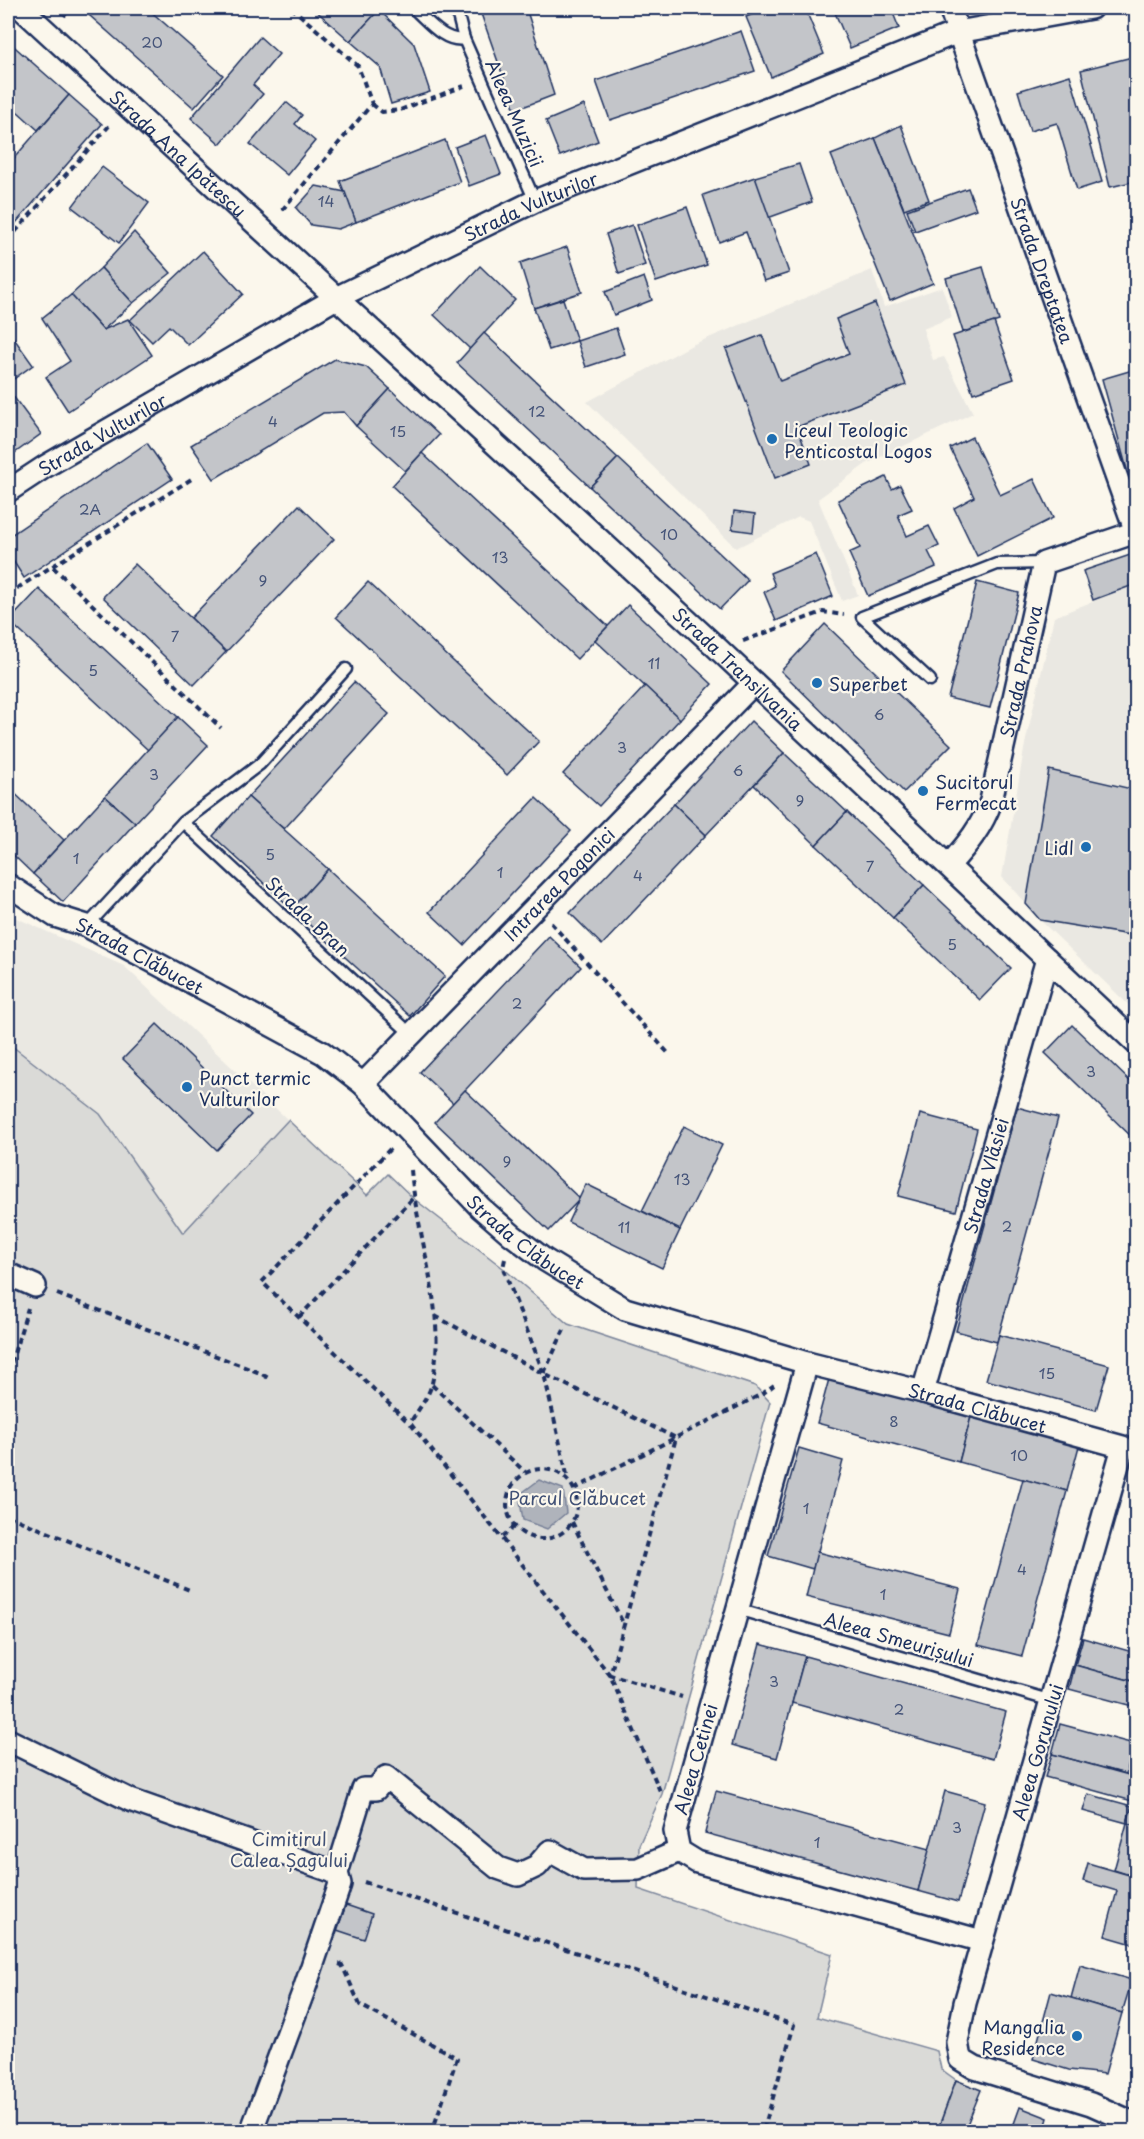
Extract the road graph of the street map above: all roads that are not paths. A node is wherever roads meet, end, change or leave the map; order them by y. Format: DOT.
graph roads {
  1 [pos="21,8"];
  2 [pos="413,8"];
  3 [pos="456,8"];
  4 [pos="950,8"];
  5 [pos="1091,8"];
  6 [pos="958,32"];
  7 [pos="464,39"];
  8 [pos="536,201"];
  9 [pos="338,297"];
  10 [pos="8,491"];
  11 [pos="1136,532"];
  12 [pos="1044,563"];
  13 [pos="346,669"];
  14 [pos="930,680"];
  15 [pos="754,683"];
  16 [pos="183,822"];
  17 [pos="949,865"];
  18 [pos="8,885"];
  19 [pos="87,927"];
  20 [pos="1047,959"];
  21 [pos="411,1035"];
  22 [pos="1137,1043"];
  23 [pos="363,1084"];
  24 [pos="8,1274"];
  25 [pos="35,1286"];
  26 [pos="807,1363"];
  27 [pos="923,1392"];
  28 [pos="1123,1447"];
  29 [pos="737,1609"];
  30 [pos="1052,1701"];
  31 [pos="8,1740"];
  32 [pos="679,1851"];
  33 [pos="337,1873"];
  34 [pos="982,1941"];
  35 [pos="1137,2124"];
  36 [pos="251,2132"];
  1 -- 9 [label="street, Strada Ana Ipătescu"];
  2 -- 7 [label="lane"];
  3 -- 7 [label="lane, Aleea Muzicii"];
  4 -- 6 [label="street, Strada Dreptatea"];
  5 -- 6 [label="street, Strada Vulturilor"];
  6 -- 8 [label="street, Strada Vulturilor"];
  6 -- 11 [label="street, Strada Dreptatea"];
  7 -- 8 [label="lane, Aleea Muzicii"];
  8 -- 9 [label="street, Strada Vulturilor"];
  9 -- 10 [label="street, Strada Vulturilor"];
  9 -- 15 [label="street, Strada Transilvania"];
  11 -- 12 [label="street"];
  12 -- 14 [label="lane"];
  12 -- 17 [label="street, Strada Prahova"];
  13 -- 16 [label="lane"];
  15 -- 17 [label="street, Strada Transilvania"];
  15 -- 21 [label="street, Intrarea Pogonici"];
  16 -- 19 [label="lane"];
  16 -- 21 [label="lane, Strada Bran"];
  17 -- 20 [label="street, Strada Transilvania"];
  18 -- 19 [label="street, Strada Clăbucet"];
  19 -- 23 [label="street, Strada Clăbucet"];
  20 -- 22 [label="street, Strada Transilvania"];
  20 -- 27 [label="street, Strada Vlăsiei"];
  21 -- 23 [label="street, Intrarea Pogonici"];
  23 -- 26 [label="street, Strada Clăbucet"];
  24 -- 25 [label="street"];
  26 -- 27 [label="street, Strada Clăbucet"];
  26 -- 29 [label="street, Aleea Cetinei"];
  27 -- 28 [label="street, Strada Clăbucet"];
  28 -- 30 [label="street, Aleea Gorunului"];
  29 -- 30 [label="lane, Aleea Smeurișului"];
  29 -- 32 [label="street, Aleea Cetinei"];
  30 -- 34 [label="street, Aleea Gorunului"];
  31 -- 33 [label="street"];
  32 -- 33 [label="street"];
  32 -- 34 [label="street"];
  33 -- 36 [label="street"];
  34 -- 35 [label="street, Aleea Gorunului"];
}
